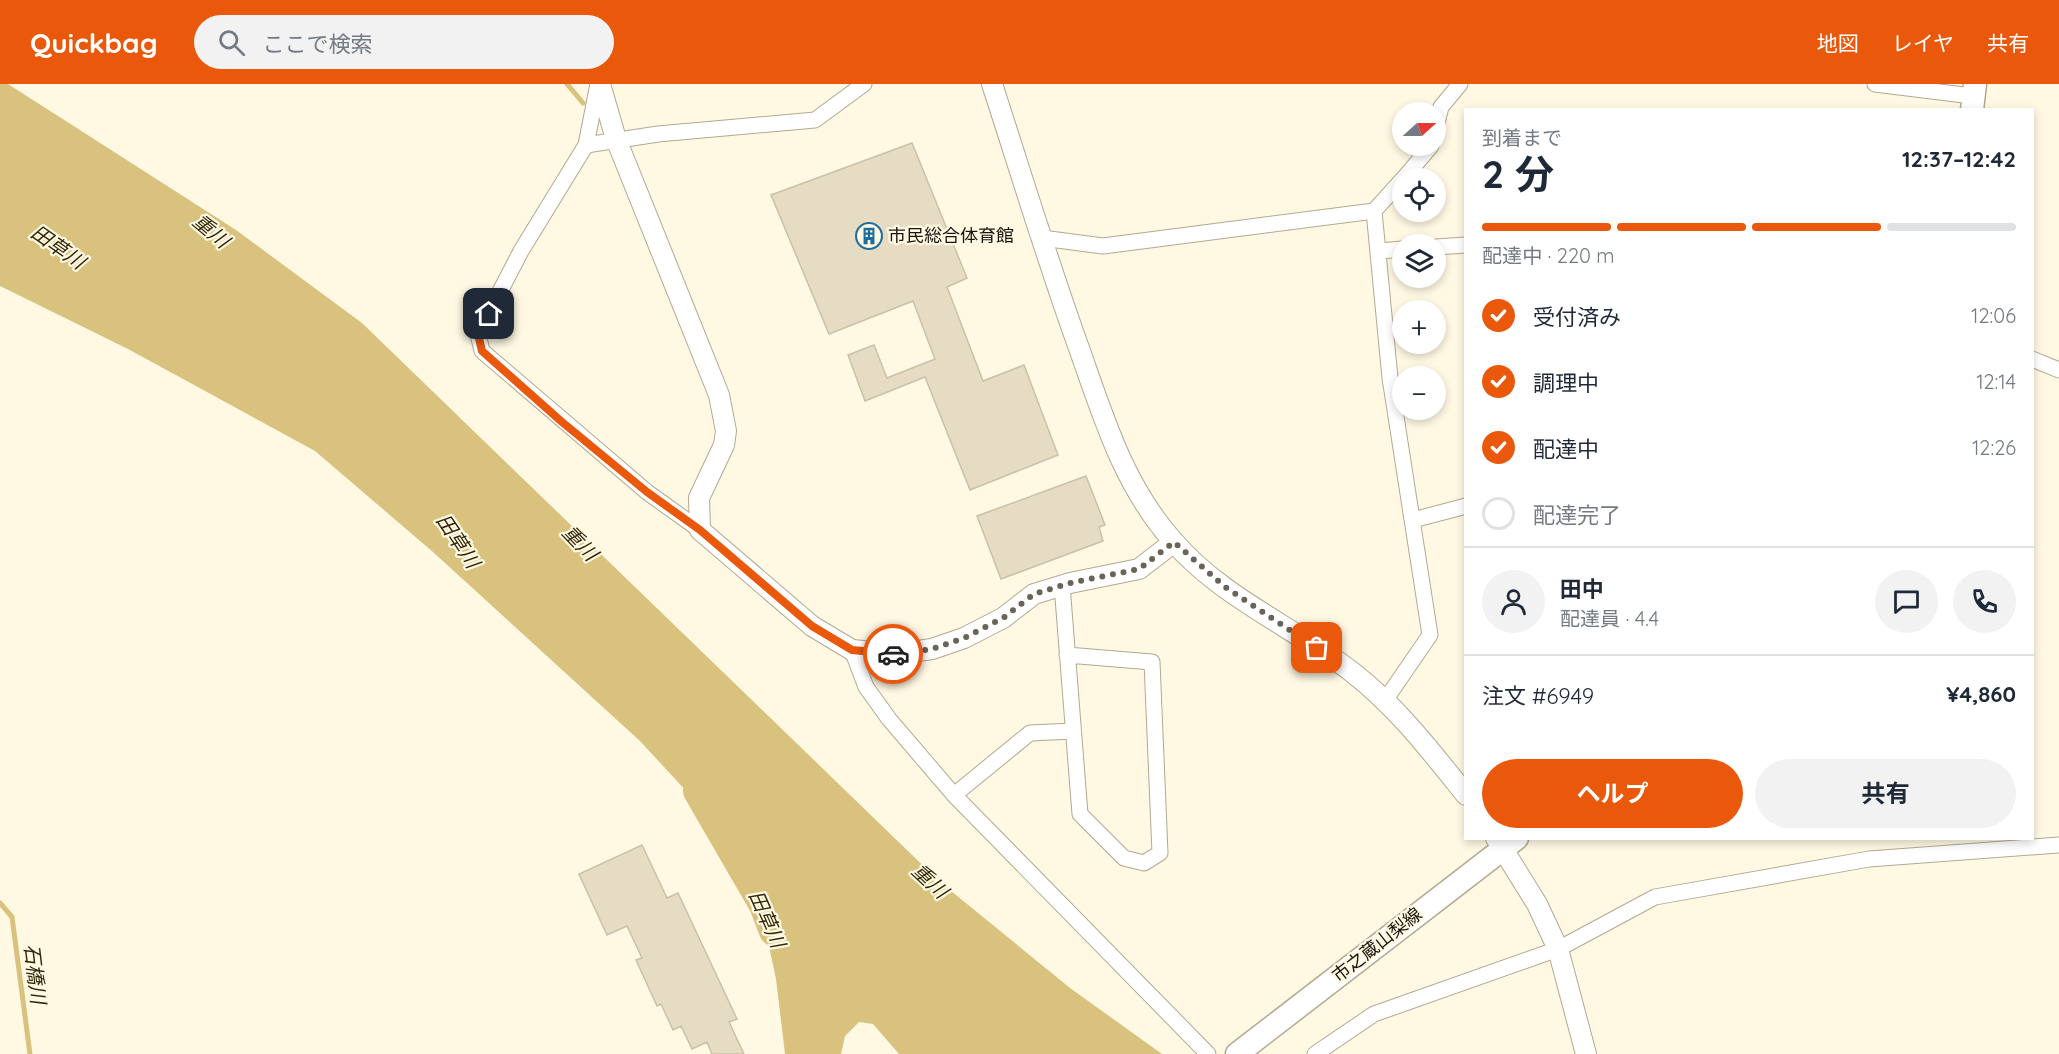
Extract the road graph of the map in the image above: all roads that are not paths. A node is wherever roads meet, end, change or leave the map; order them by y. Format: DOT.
graph roads {
  1 [pos="599,84"];
  2 [pos="864,84"];
  3 [pos="992,84"];
  4 [pos="1460,84"];
  5 [pos="1875,84"];
  6 [pos="1973,96"];
  7 [pos="1444,102"];
  8 [pos="616,139"];
  9 [pos="586,145"];
  10 [pos="1423,156"];
  11 [pos="1412,168"];
  12 [pos="1392,191"];
  13 [pos="1374,211"];
  14 [pos="1042,238"];
  15 [pos="1464,245"];
  16 [pos="1446,246"];
  17 [pos="1392,250"];
  18 [pos="1380,251"];
  19 [pos="2034,360"];
  20 [pos="2058,370"];
  21 [pos="1464,507"];
  22 [pos="1413,520"];
  23 [pos="700,530"];
  24 [pos="1174,542"];
  25 [pos="1062,585"];
  26 [pos="852,650"];
  27 [pos="1067,655"];
  28 [pos="1386,699"];
  29 [pos="1073,731"];
  30 [pos="1464,792"];
  31 [pos="954,795"];
  32 [pos="1505,842"];
  33 [pos="2059,844"];
  34 [pos="1558,949"];
  35 [pos="1208,1054"];
  36 [pos="1237,1054"];
  37 [pos="1315,1054"];
  38 [pos="1586,1054"];
  1 -- 8 [label="street"];
  1 -- 9 [label="street"];
  2 -- 8 [label="street"];
  3 -- 14 [label="street"];
  4 -- 7 [label="street"];
  5 -- 6 [label="street"];
  8 -- 9 [label="street"];
  8 -- 23 [label="street"];
  9 -- 23 [label="street"];
  10 -- 11 [label="street"];
  12 -- 13 [label="street"];
  13 -- 14 [label="street"];
  13 -- 18 [label="street"];
  14 -- 24 [label="street"];
  15 -- 16 [label="street"];
  17 -- 18 [label="street"];
  18 -- 22 [label="street"];
  19 -- 20 [label="street"];
  21 -- 22 [label="street"];
  22 -- 28 [label="street"];
  23 -- 26 [label="street"];
  24 -- 25 [label="street"];
  24 -- 28 [label="street"];
  25 -- 26 [label="street"];
  25 -- 27 [label="street"];
  26 -- 31 [label="street"];
  27 -- 29 [label="street"];
  27 -- 29 [label="street"];
  28 -- 30 [label="street"];
  29 -- 31 [label="street"];
  31 -- 35 [label="street"];
  32 -- 34 [label="street"];
  32 -- 36 [label="main road, 市之蔵山梨線"];
  33 -- 34 [label="street"];
  34 -- 37 [label="street"];
  34 -- 38 [label="street"];
}
